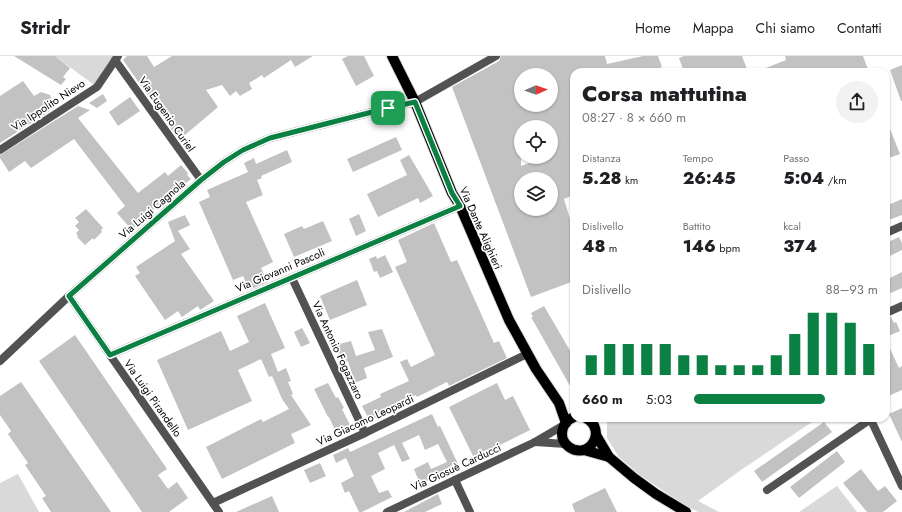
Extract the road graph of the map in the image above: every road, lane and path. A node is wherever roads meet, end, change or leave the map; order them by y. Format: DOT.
graph roads {
  1 [pos="392,56"];
  2 [pos="496,56"];
  3 [pos="117,58"];
  4 [pos="415,102"];
  5 [pos="0,150"];
  6 [pos="201,180"];
  7 [pos="460,206"];
  8 [pos="902,226"];
  9 [pos="890,231"];
  10 [pos="292,278"];
  11 [pos="69,296"];
  12 [pos="902,306"];
  13 [pos="890,311"];
  14 [pos="526,354"];
  15 [pos="110,355"];
  16 [pos="0,361"];
  17 [pos="560,403"];
  18 [pos="570,410"];
  19 [pos="568,422"];
  20 [pos="591,422"];
  21 [pos="867,422"];
  22 [pos="872,422"];
  23 [pos="364,433"];
  24 [pos="596,435"];
  25 [pos="535,442"];
  26 [pos="566,444"];
  27 [pos="584,450"];
  28 [pos="609,457"];
  29 [pos="455,480"];
  30 [pos="902,486"];
  31 [pos="766,490"];
  32 [pos="213,504"];
  33 [pos="219,512"];
  34 [pos="387,512"];
  35 [pos="470,512"];
  36 [pos="686,512"];
  1 -- 4 [label="main road, Via Dante Alighieri"];
  2 -- 4 [label="street, Via Luigi Cagnola"];
  3 -- 5 [label="street, Via Ippolito Nievo"];
  3 -- 6 [label="street, Via Eugenio Curiel"];
  4 -- 6 [label="street, Via Luigi Cagnola"];
  4 -- 7 [label="main road, Via Dante Alighieri"];
  6 -- 11 [label="street, Via Luigi Cagnola"];
  7 -- 10 [label="street, Via Giovanni Pascoli"];
  7 -- 14 [label="main road, Via Dante Alighieri"];
  8 -- 9 [label="street"];
  10 -- 15 [label="street, Via Giovanni Pascoli"];
  10 -- 23 [label="street, Via Antonio Fogazzaro"];
  11 -- 15 [label="street, Via Luigi Pirandello"];
  11 -- 16 [label="street, Via Luigi Cagnola"];
  12 -- 13 [label="street"];
  14 -- 17 [label="main road, Via Dante Alighieri"];
  14 -- 23 [label="street, Via Giacomo Leopardi"];
  15 -- 32 [label="street, Via Luigi Pirandello"];
  17 -- 18 [label="main road, Via Dante Alighieri"];
  17 -- 19 [label="main road, Via Dante Alighieri"];
  19 -- 25 [label="street, Via Giosuè Carducci"];
  19 -- 26 [label="main road, Via Dante Alighieri"];
  20 -- 24 [label="main road"];
  21 -- 31 [label="street"];
  22 -- 30 [label="street"];
  23 -- 32 [label="street, Via Giacomo Leopardi"];
  24 -- 27 [label="main road"];
  24 -- 28 [label="main road"];
  25 -- 26 [label="street, Via Giosuè Carducci"];
  25 -- 29 [label="street, Via Giosuè Carducci"];
  26 -- 27 [label="main road"];
  27 -- 28 [label="main road"];
  28 -- 36 [label="main road"];
  29 -- 34 [label="street, Via Giosuè Carducci"];
  29 -- 35 [label="street"];
  32 -- 33 [label="street, Via Luigi Pirandello"];
}
